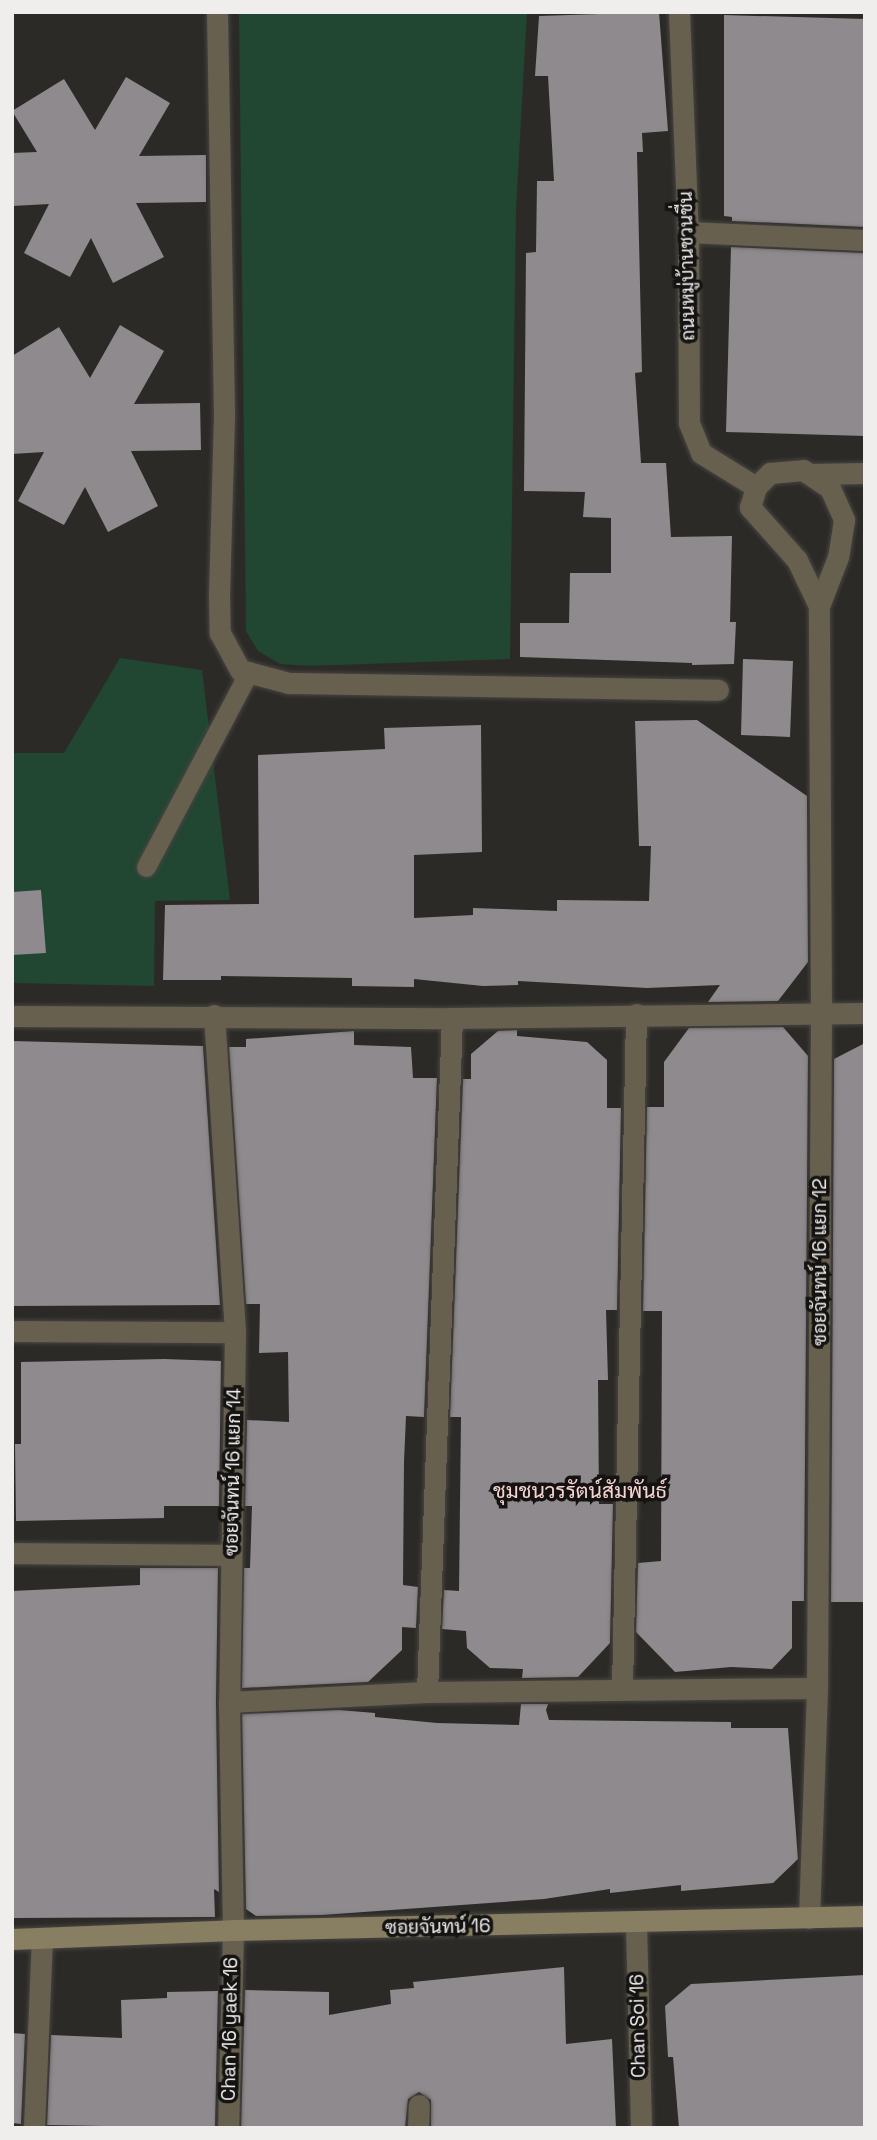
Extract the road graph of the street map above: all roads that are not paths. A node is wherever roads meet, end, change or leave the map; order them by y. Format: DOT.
graph roads {
  1 [pos="217,12"];
  2 [pos="678,12"];
  3 [pos="688,232"];
  4 [pos="865,240"];
  5 [pos="865,472"];
  6 [pos="809,474"];
  7 [pos="756,487"];
  8 [pos="819,606"];
  9 [pos="248,672"];
  10 [pos="719,690"];
  11 [pos="146,867"];
  12 [pos="821,1013"];
  13 [pos="865,1013"];
  14 [pos="636,1014"];
  15 [pos="214,1015"];
  16 [pos="12,1016"];
  17 [pos="452,1017"];
  18 [pos="12,1331"];
  19 [pos="235,1332"];
  20 [pos="12,1553"];
  21 [pos="231,1555"];
  22 [pos="817,1688"];
  23 [pos="622,1689"];
  24 [pos="427,1692"];
  25 [pos="229,1702"];
  26 [pos="865,1916"];
  27 [pos="809,1918"];
  28 [pos="636,1923"];
  29 [pos="233,1930"];
  30 [pos="42,1938"];
  31 [pos="12,1939"];
  32 [pos="419,2105"];
  33 [pos="34,2128"];
  34 [pos="228,2128"];
  35 [pos="418,2128"];
  36 [pos="640,2128"];
  1 -- 9 [label="street"];
  2 -- 3 [label="street, ถนนหมู่บ้านชวนชื่น"];
  3 -- 4 [label="street"];
  3 -- 7 [label="street, ถนนหมู่บ้านชวนชื่น"];
  5 -- 6 [label="street"];
  6 -- 7 [label="street"];
  6 -- 8 [label="street"];
  7 -- 8 [label="street"];
  8 -- 12 [label="street, ซอยจันทน์ 16 แยก 12"];
  9 -- 10 [label="street"];
  9 -- 11 [label="lane"];
  12 -- 13 [label="street"];
  12 -- 14 [label="street"];
  12 -- 22 [label="street, ซอยจันทน์ 16 แยก 12"];
  14 -- 17 [label="street"];
  14 -- 23 [label="street"];
  15 -- 16 [label="street"];
  15 -- 17 [label="street"];
  15 -- 19 [label="street, ซอยจันทน์ 16 แยก 14"];
  17 -- 24 [label="street"];
  18 -- 19 [label="street"];
  19 -- 21 [label="street, ซอยจันทน์ 16 แยก 14"];
  20 -- 21 [label="street"];
  21 -- 25 [label="street, ซอยจันทน์ 16 แยก 14"];
  22 -- 23 [label="street"];
  22 -- 27 [label="street, ซอยจันทน์ 16 แยก 12"];
  23 -- 24 [label="street"];
  24 -- 25 [label="street"];
  25 -- 29 [label="street, ซอยจันทน์ 16 แยก 14"];
  26 -- 27 [label="street, ซอยจันทน์ 16"];
  27 -- 28 [label="street, ซอยจันทน์ 16"];
  28 -- 29 [label="street, ซอยจันทน์ 16"];
  28 -- 36 [label="street, Chan Soi 16"];
  29 -- 30 [label="street, ซอยจันทน์ 16"];
  29 -- 34 [label="street, Chan 16 yaek 16"];
  30 -- 31 [label="street, ซอยจันทน์ 16"];
  30 -- 33 [label="street"];
  32 -- 35 [label="street"];
}
